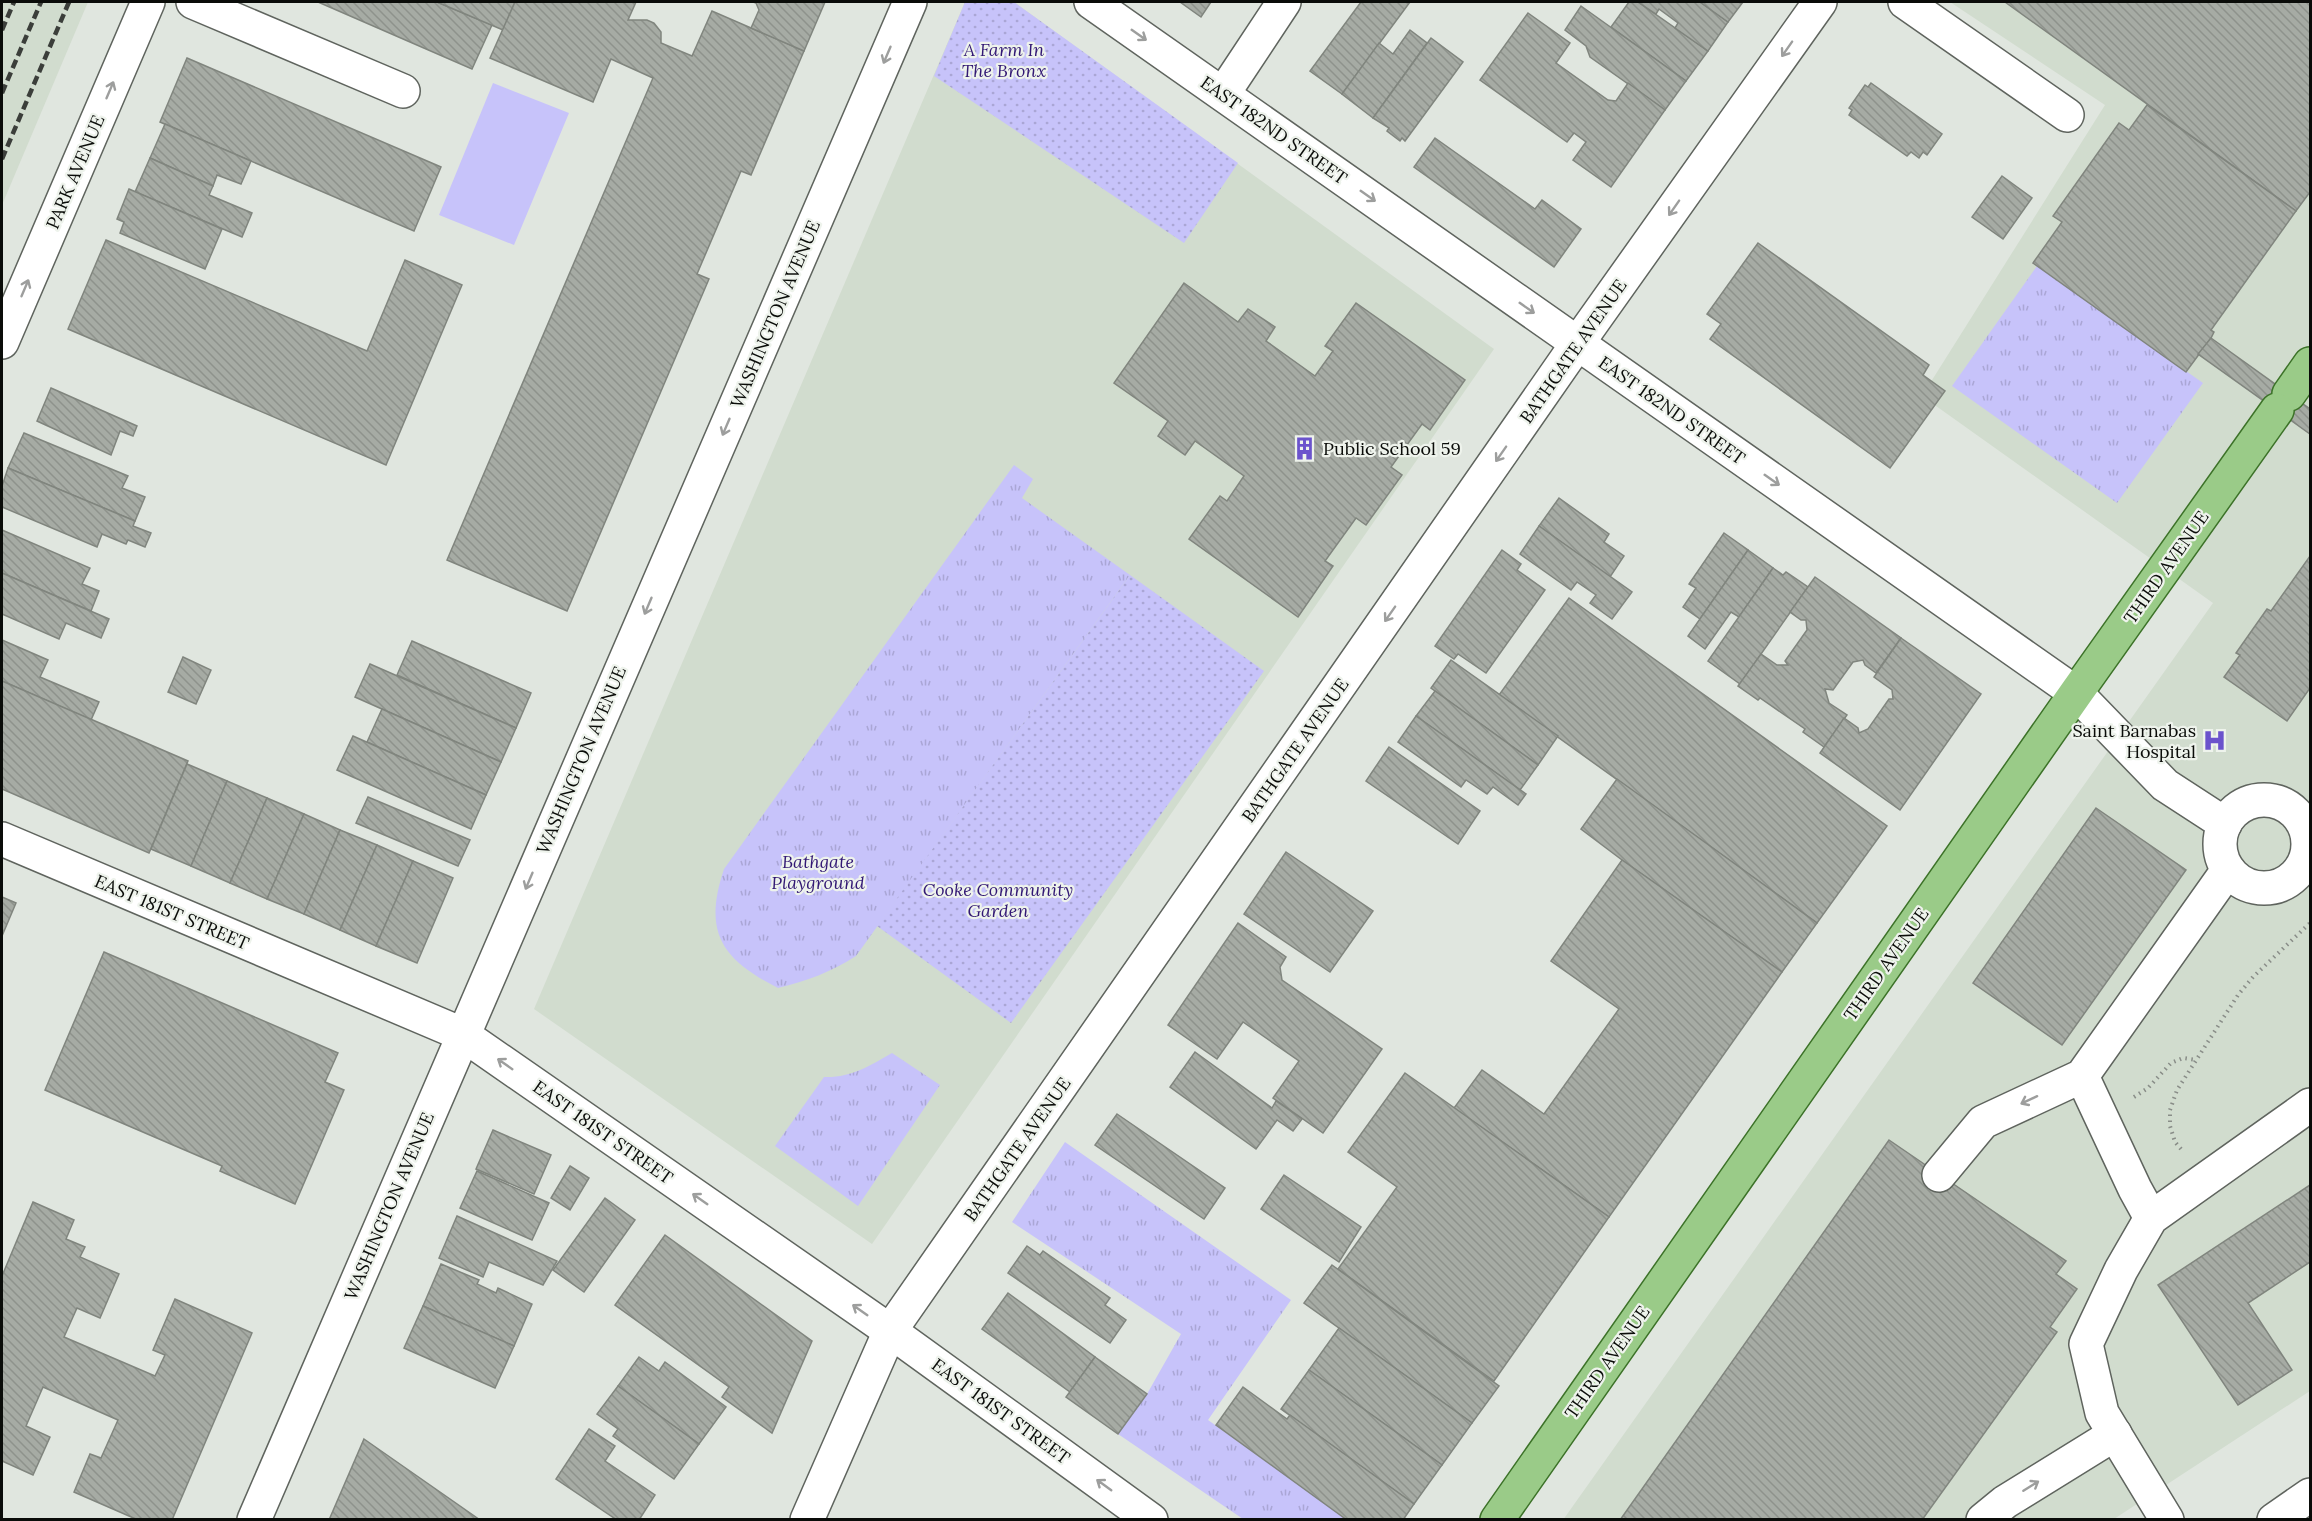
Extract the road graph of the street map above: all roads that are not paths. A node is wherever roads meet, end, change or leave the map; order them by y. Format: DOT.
graph roads {
  1 [pos="148,2"];
  2 [pos="193,2"];
  3 [pos="910,2"];
  4 [pos="1091,2"];
  5 [pos="1284,2"];
  6 [pos="1820,2"];
  7 [pos="1905,2"];
  8 [pos="403,91"];
  9 [pos="1223,94"];
  10 [pos="2067,115"];
  11 [pos="2,342"];
  12 [pos="1577,344"];
  13 [pos="2310,364"];
  14 [pos="2076,693"];
  15 [pos="2225,824"];
  16 [pos="2,839"];
  17 [pos="2228,870"];
  18 [pos="462,1034"];
  19 [pos="2082,1076"];
  20 [pos="2310,1105"];
  21 [pos="1939,1175"];
  22 [pos="2151,1218"];
  23 [pos="890,1331"];
  24 [pos="2115,1434"];
  25 [pos="2310,1495"];
  26 [pos="254,1520"];
  27 [pos="807,1520"];
  28 [pos="1151,1520"];
  29 [pos="1497,1520"];
  30 [pos="1983,1520"];
  31 [pos="2166,1520"];
  32 [pos="2274,1520"];
  11 -- 1 [label="street, PARK AVENUE, one-way"];
  2 -- 8 [label="street"];
  3 -- 18 [label="street, WASHINGTON AVENUE, one-way"];
  4 -- 9 [label="street, EAST 182ND STREET, one-way"];
  5 -- 9 [label="street"];
  6 -- 12 [label="street, BATHGATE AVENUE, one-way"];
  7 -- 10 [label="street"];
  9 -- 12 [label="street, EAST 182ND STREET, one-way"];
  12 -- 14 [label="street, EAST 182ND STREET, one-way"];
  12 -- 23 [label="street, BATHGATE AVENUE, one-way"];
  13 -- 14 [label="main road, THIRD AVENUE"];
  14 -- 15 [label="street, EAST 182ND STREET"];
  14 -- 29 [label="main road, THIRD AVENUE"];
  15 -- 17 [label="street"];
  15 -- 17 [label="street"];
  16 -- 18 [label="street, EAST 181ST STREET"];
  17 -- 19 [label="street"];
  23 -- 18 [label="street, EAST 181ST STREET, one-way"];
  18 -- 26 [label="street, WASHINGTON AVENUE"];
  19 -- 21 [label="street, one-way"];
  19 -- 22 [label="street"];
  20 -- 22 [label="street"];
  22 -- 24 [label="street"];
  23 -- 27 [label="street, BATHGATE AVENUE"];
  28 -- 23 [label="street, EAST 181ST STREET, one-way"];
  30 -- 24 [label="street, one-way"];
  24 -- 31 [label="street"];
  25 -- 32 [label="street"];
}
